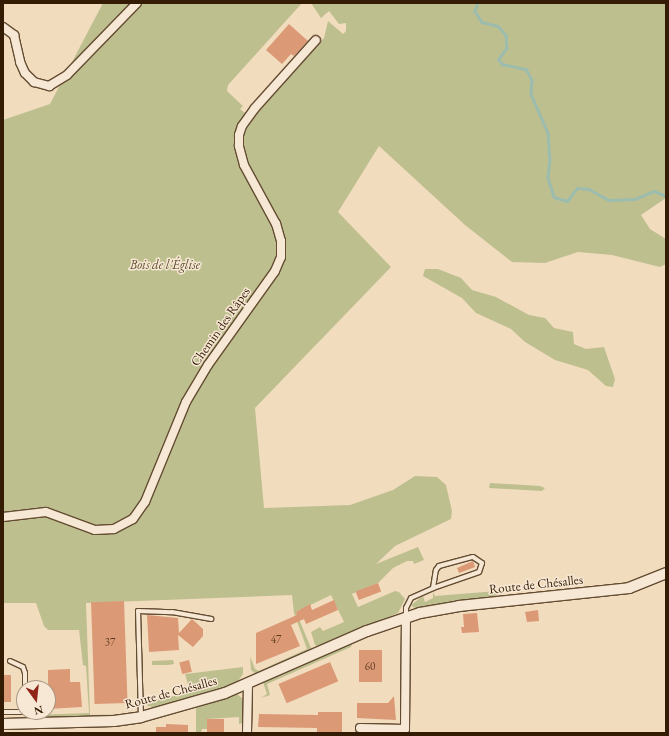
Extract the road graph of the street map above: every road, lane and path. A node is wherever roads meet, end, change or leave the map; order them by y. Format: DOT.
graph roads {
  1 [pos="137,3"];
  2 [pos="3,27"];
  3 [pos="316,40"];
  4 [pos="3,518"];
  5 [pos="666,573"];
  6 [pos="434,588"];
  7 [pos="406,617"];
  8 [pos="211,619"];
  9 [pos="10,661"];
  10 [pos="25,680"];
  11 [pos="248,684"];
  12 [pos="3,712"];
  13 [pos="16,712"];
  14 [pos="141,717"];
  15 [pos="25,720"];
  16 [pos="3,724"];
  17 [pos="25,724"];
  18 [pos="360,730"];
  19 [pos="405,731"];
  20 [pos="247,733"];
  1 -- 2 [label="street"];
  3 -- 4 [label="street, Chemin des Râpes"];
  5 -- 7 [label="street, Route de Chésalles"];
  6 -- 6 [label="lane"];
  6 -- 7 [label="lane"];
  7 -- 11 [label="street, Route de Chésalles"];
  7 -- 19 [label="street"];
  8 -- 14 [label="lane"];
  9 -- 10 [label="lane"];
  11 -- 14 [label="street, Route de Chésalles"];
  11 -- 20 [label="street"];
  12 -- 13 [label="lane"];
  14 -- 17 [label="street, Route de Chésalles"];
  15 -- 17 [label="lane"];
  16 -- 17 [label="street, Route de Chésalles"];
  18 -- 19 [label="street"];
}
